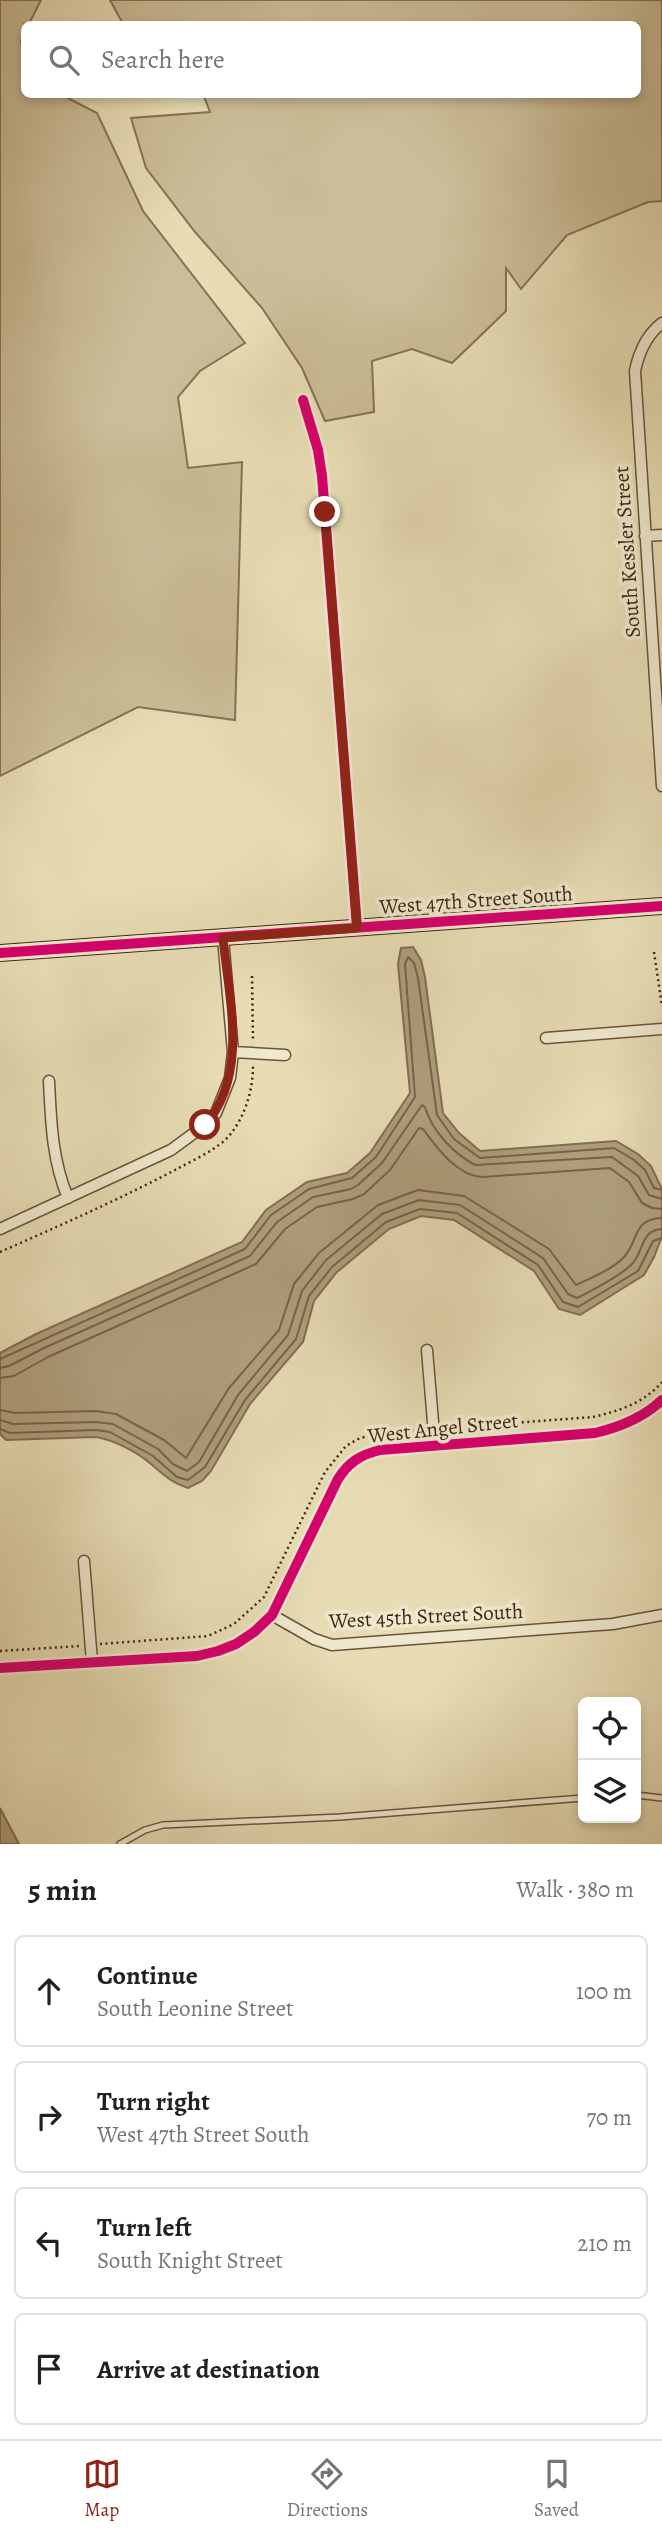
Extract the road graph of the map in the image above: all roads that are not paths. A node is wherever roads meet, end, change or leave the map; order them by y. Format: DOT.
graph roads {
  1 [pos="662,323"];
  2 [pos="303,400"];
  3 [pos="662,535"];
  4 [pos="645,536"];
  5 [pos="661,765"];
  6 [pos="662,786"];
  7 [pos="662,906"];
  8 [pos="357,928"];
  9 [pos="223,938"];
  10 [pos="0,953"];
  11 [pos="662,1029"];
  12 [pos="546,1038"];
  13 [pos="233,1052"];
  14 [pos="285,1055"];
  15 [pos="49,1081"];
  16 [pos="68,1198"];
  17 [pos="0,1229"];
  18 [pos="427,1350"];
  19 [pos="662,1400"];
  20 [pos="435,1446"];
  21 [pos="84,1561"];
  22 [pos="272,1615"];
  23 [pos="662,1615"];
  24 [pos="92,1662"];
  25 [pos="0,1668"];
  26 [pos="641,1796"];
  27 [pos="578,1798"];
  28 [pos="662,1798"];
  29 [pos="120,1844"];
  1 -- 4 [label="street, South Kessler Street"];
  2 -- 8 [label="street"];
  3 -- 4 [label="street"];
  4 -- 5 [label="street, South Kessler Street"];
  5 -- 6 [label="street, South Kessler Street"];
  7 -- 8 [label="street, West 47th Street South"];
  8 -- 9 [label="street, West 47th Street South"];
  9 -- 10 [label="street, West 47th Street South"];
  9 -- 13 [label="street"];
  11 -- 12 [label="street"];
  13 -- 14 [label="street"];
  13 -- 16 [label="street"];
  15 -- 16 [label="street"];
  16 -- 17 [label="street"];
  18 -- 20 [label="street"];
  19 -- 20 [label="street, West Angel Street"];
  20 -- 22 [label="street, West Angel Street"];
  21 -- 24 [label="street"];
  22 -- 23 [label="street, West 45th Street South"];
  22 -- 24 [label="street"];
  24 -- 25 [label="street"];
  26 -- 28 [label="lane"];
  27 -- 29 [label="lane"];
}
